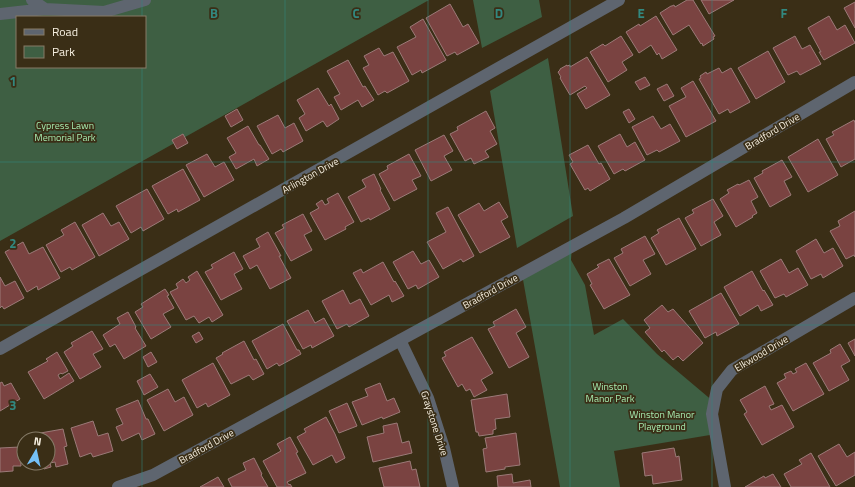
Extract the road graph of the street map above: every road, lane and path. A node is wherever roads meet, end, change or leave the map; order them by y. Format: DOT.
graph roads {
  1 [pos="32,0"];
  2 [pos="145,0"];
  3 [pos="619,0"];
  4 [pos="45,8"];
  5 [pos="0,14"];
  6 [pos="855,82"];
  7 [pos="855,298"];
  8 [pos="400,340"];
  9 [pos="0,349"];
  10 [pos="118,487"];
  11 [pos="453,487"];
  12 [pos="725,487"];
  1 -- 4 [label="street"];
  2 -- 4 [label="street"];
  3 -- 9 [label="street, Arlington Drive"];
  4 -- 5 [label="street"];
  6 -- 8 [label="street, Bradford Drive"];
  7 -- 12 [label="street, Elkwood Drive"];
  8 -- 10 [label="street, Bradford Drive"];
  8 -- 11 [label="street, Graystone Drive"];
}
